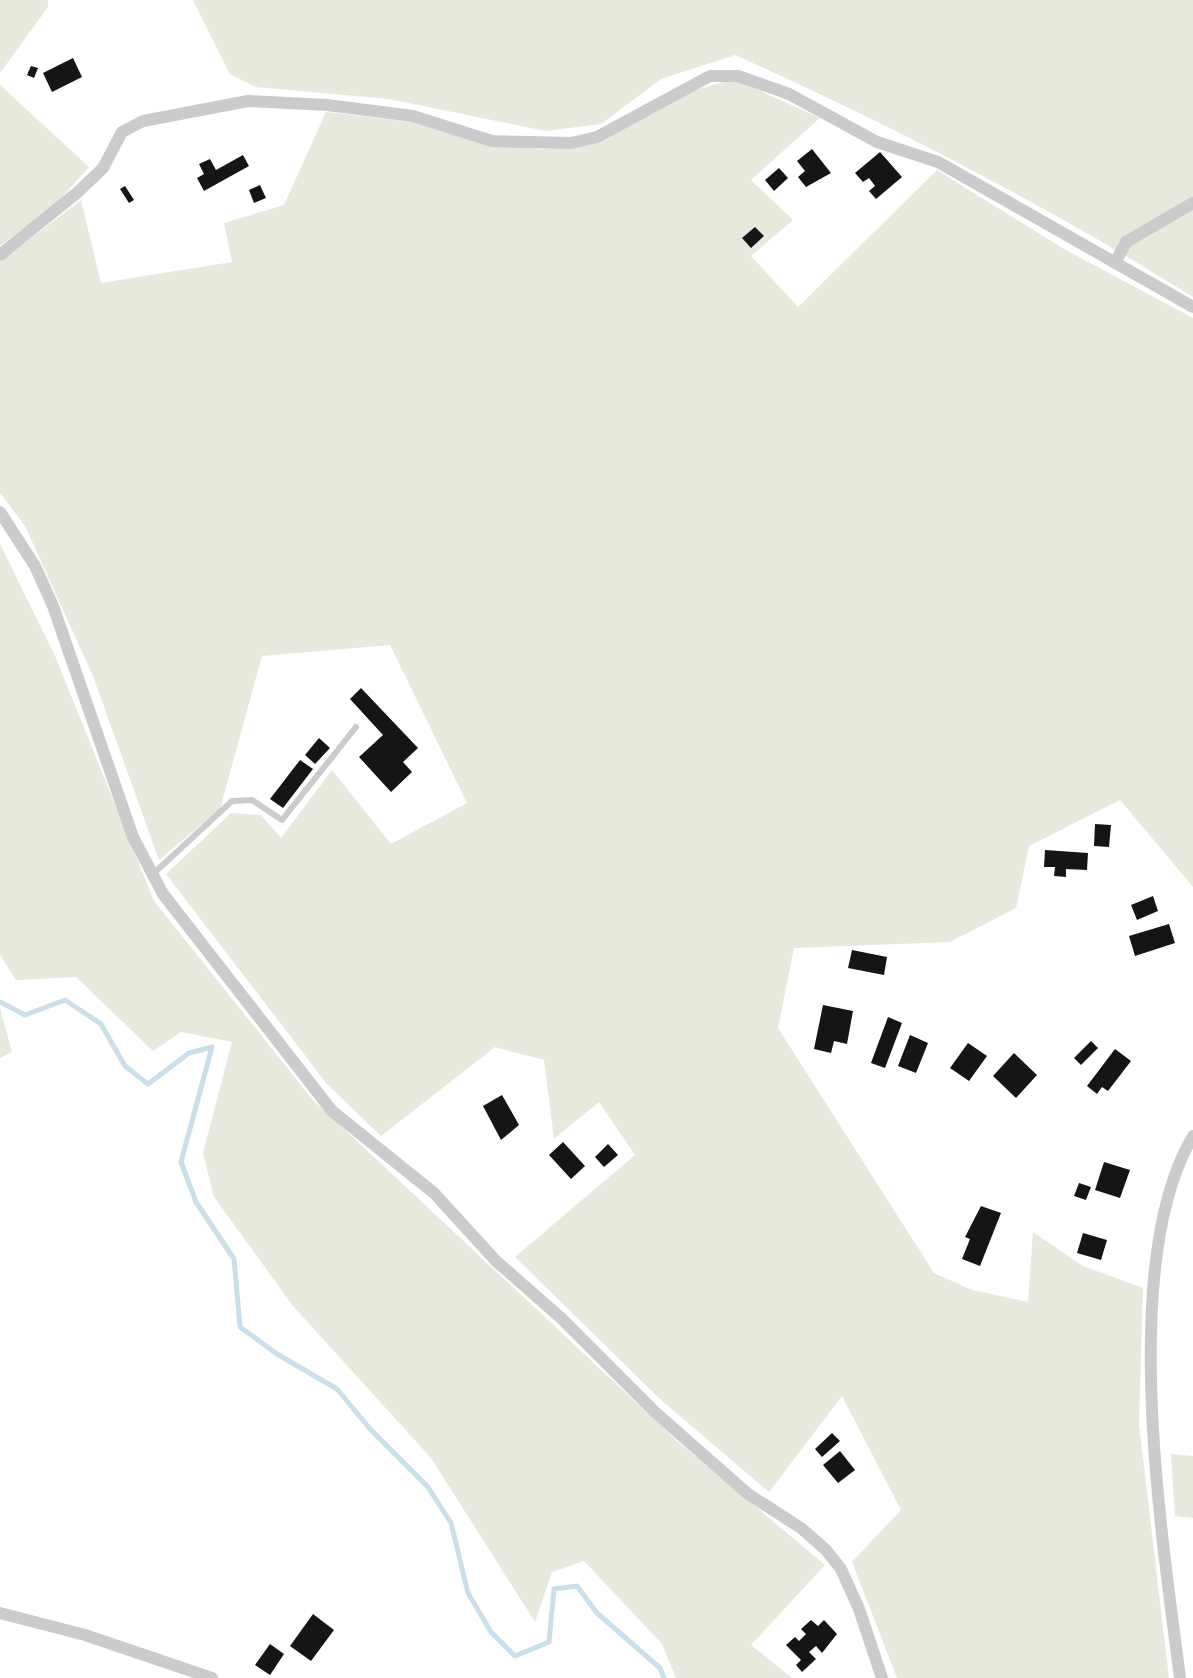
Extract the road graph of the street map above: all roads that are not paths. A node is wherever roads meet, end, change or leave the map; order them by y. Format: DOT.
graph roads {
  1 [pos="1193,203"];
  2 [pos="0,255"];
  3 [pos="1115,263"];
  4 [pos="1193,307"];
  5 [pos="0,512"];
  6 [pos="356,727"];
  7 [pos="153,874"];
  8 [pos="1193,1136"];
  9 [pos="0,1613"];
  10 [pos="212,1678"];
  11 [pos="882,1678"];
  12 [pos="1180,1678"];
  1 -- 3 [label="street"];
  2 -- 3 [label="street"];
  3 -- 4 [label="street"];
  5 -- 7 [label="street"];
  6 -- 7 [label="lane"];
  7 -- 11 [label="street"];
  8 -- 12 [label="street"];
  9 -- 10 [label="street"];
}
